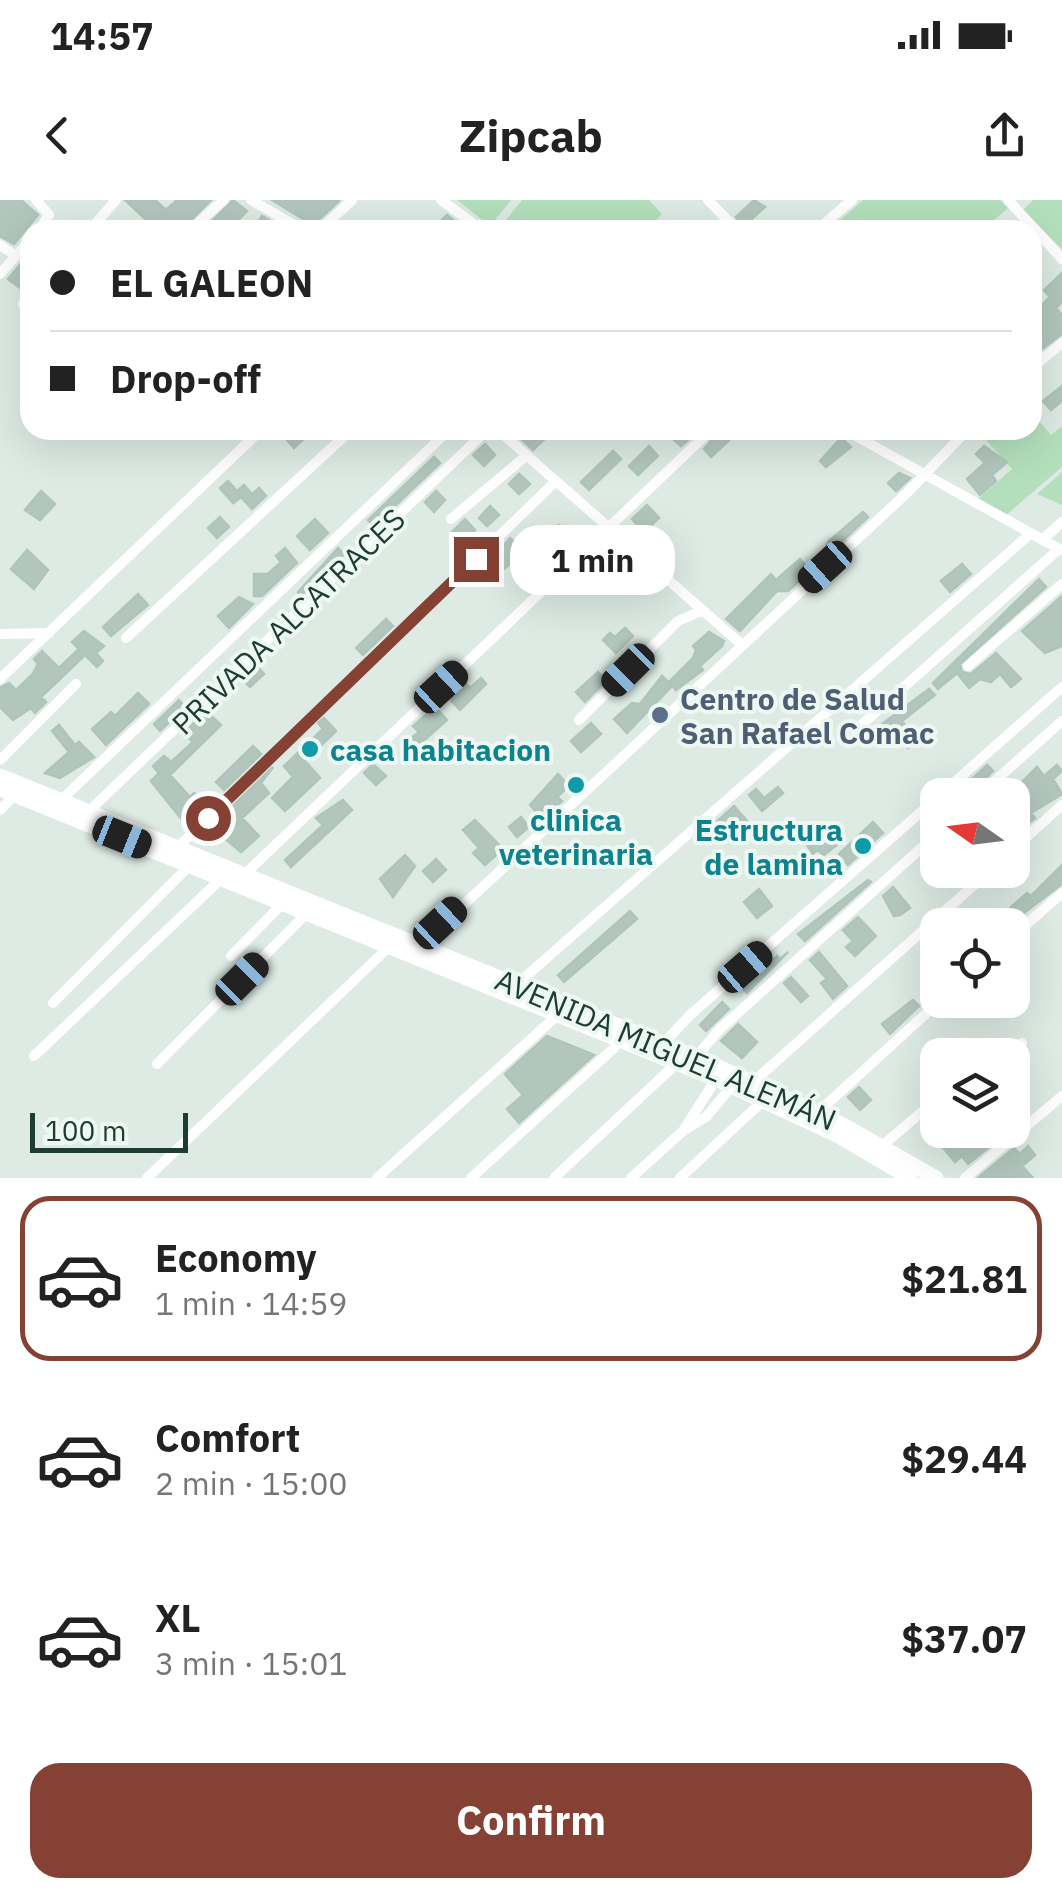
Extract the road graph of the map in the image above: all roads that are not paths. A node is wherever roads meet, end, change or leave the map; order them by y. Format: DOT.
graph roads {
  1 [pos="36,200"];
  2 [pos="116,200"];
  3 [pos="224,200"];
  4 [pos="251,200"];
  5 [pos="352,200"];
  6 [pos="440,200"];
  7 [pos="708,200"];
  8 [pos="852,200"];
  9 [pos="1008,200"];
  10 [pos="468,219"];
  11 [pos="46,220"];
  12 [pos="99,220"];
  13 [pos="201,220"];
  14 [pos="286,220"];
  15 [pos="331,220"];
  16 [pos="727,220"];
  17 [pos="829,220"];
  18 [pos="1026,220"];
  19 [pos="1042,237"];
  20 [pos="0,244"];
  21 [pos="20,251"];
  22 [pos="16,256"];
  23 [pos="1062,259"];
  24 [pos="0,274"];
  25 [pos="1062,343"];
  26 [pos="1042,360"];
  27 [pos="250,440"];
  28 [pos="340,440"];
  29 [pos="440,440"];
  30 [pos="477,440"];
  31 [pos="509,440"];
  32 [pos="701,440"];
  33 [pos="863,440"];
  34 [pos="957,440"];
  35 [pos="526,456"];
  36 [pos="922,475"];
  37 [pos="555,482"];
  38 [pos="451,519"];
  39 [pos="1062,522"];
  40 [pos="609,528"];
  41 [pos="1030,534"];
  42 [pos="1042,540"];
  43 [pos="1060,550"];
  44 [pos="1062,584"];
  45 [pos="701,611"];
  46 [pos="49,633"];
  47 [pos="0,634"];
  48 [pos="126,638"];
  49 [pos="741,644"];
  50 [pos="968,666"];
  51 [pos="0,679"];
  52 [pos="76,684"];
  53 [pos="1062,687"];
  54 [pos="579,720"];
  55 [pos="1062,721"];
  56 [pos="859,728"];
  57 [pos="0,760"];
  58 [pos="0,776"];
  59 [pos="959,778"];
  60 [pos="998,778"];
  61 [pos="8,792"];
  62 [pos="58,804"];
  63 [pos="1062,805"];
  64 [pos="0,810"];
  65 [pos="89,811"];
  66 [pos="920,813"];
  67 [pos="1030,834"];
  68 [pos="180,845"];
  69 [pos="920,848"];
  70 [pos="190,865"];
  71 [pos="246,873"];
  72 [pos="222,878"];
  73 [pos="971,888"];
  74 [pos="1062,893"];
  75 [pos="283,903"];
  76 [pos="307,913"];
  77 [pos="1030,921"];
  78 [pos="394,942"];
  79 [pos="416,950"];
  80 [pos="231,956"];
  81 [pos="516,985"];
  82 [pos="53,1003"];
  83 [pos="562,1011"];
  84 [pos="922,1018"];
  85 [pos="622,1035"];
  86 [pos="660,1050"];
  87 [pos="34,1056"];
  88 [pos="696,1057"];
  89 [pos="677,1063"];
  90 [pos="158,1064"];
  91 [pos="716,1079"];
  92 [pos="752,1082"];
  93 [pos="732,1086"];
  94 [pos="1062,1096"];
  95 [pos="764,1100"];
  96 [pos="920,1113"];
  97 [pos="813,1117"];
  98 [pos="683,1131"];
  99 [pos="882,1146"];
  100 [pos="147,1178"];
  101 [pos="377,1178"];
  102 [pos="470,1178"];
  103 [pos="554,1178"];
  104 [pos="631,1178"];
  105 [pos="680,1178"];
  106 [pos="910,1178"];
  107 [pos="936,1178"];
  108 [pos="966,1178"];
  1 -- 11 [label="street"];
  2 -- 12 [label="street"];
  3 -- 13 [label="street"];
  4 -- 14 [label="street"];
  5 -- 15 [label="street"];
  6 -- 10 [label="street"];
  7 -- 16 [label="street"];
  8 -- 17 [label="street"];
  9 -- 18 [label="street"];
  19 -- 23 [label="street"];
  20 -- 22 [label="street"];
  21 -- 22 [label="street"];
  22 -- 24 [label="street"];
  25 -- 26 [label="street"];
  27 -- 46 [label="street"];
  28 -- 48 [label="street"];
  29 -- 62 [label="street"];
  30 -- 65 [label="street, PRIVADA ALCATRACES"];
  31 -- 35 [label="street"];
  32 -- 40 [label="street"];
  33 -- 36 [label="street"];
  34 -- 36 [label="street"];
  35 -- 37 [label="street"];
  35 -- 38 [label="street"];
  36 -- 41 [label="street"];
  36 -- 49 [label="street"];
  37 -- 40 [label="street"];
  37 -- 68 [label="street"];
  39 -- 42 [label="street"];
  40 -- 45 [label="street"];
  40 -- 71 [label="street"];
  41 -- 42 [label="street"];
  41 -- 81 [label="street"];
  42 -- 43 [label="street"];
  43 -- 56 [label="street"];
  44 -- 50 [label="street"];
  45 -- 49 [label="street"];
  45 -- 54 [label="street"];
  46 -- 47 [label="street"];
  46 -- 51 [label="street"];
  49 -- 79 [label="street"];
  52 -- 57 [label="street"];
  53 -- 59 [label="street"];
  55 -- 60 [label="street"];
  58 -- 62 [label="main road, AVENIDA MIGUEL ALEMÁN"];
  61 -- 62 [label="main road, AVENIDA MIGUEL ALEMÁN"];
  61 -- 64 [label="street"];
  62 -- 65 [label="main road, AVENIDA MIGUEL ALEMÁN"];
  62 -- 70 [label="main road, AVENIDA MIGUEL ALEMÁN"];
  63 -- 67 [label="street"];
  65 -- 68 [label="main road, AVENIDA MIGUEL ALEMÁN"];
  66 -- 86 [label="street"];
  68 -- 71 [label="main road, AVENIDA MIGUEL ALEMÁN"];
  69 -- 88 [label="street"];
  70 -- 72 [label="main road, AVENIDA MIGUEL ALEMÁN"];
  70 -- 82 [label="street"];
  71 -- 78 [label="main road, AVENIDA MIGUEL ALEMÁN"];
  72 -- 75 [label="main road, AVENIDA MIGUEL ALEMÁN"];
  72 -- 87 [label="street"];
  73 -- 92 [label="street"];
  74 -- 77 [label="street"];
  75 -- 76 [label="main road, AVENIDA MIGUEL ALEMÁN"];
  75 -- 80 [label="street"];
  76 -- 78 [label="main road, AVENIDA MIGUEL ALEMÁN"];
  76 -- 90 [label="street"];
  78 -- 79 [label="main road, AVENIDA MIGUEL ALEMÁN"];
  78 -- 100 [label="street"];
  79 -- 81 [label="main road, AVENIDA MIGUEL ALEMÁN"];
  79 -- 83 [label="main road, AVENIDA MIGUEL ALEMÁN"];
  81 -- 83 [label="main road, AVENIDA MIGUEL ALEMÁN"];
  83 -- 85 [label="main road, AVENIDA MIGUEL ALEMÁN"];
  83 -- 101 [label="street"];
  84 -- 97 [label="street"];
  85 -- 86 [label="main road, AVENIDA MIGUEL ALEMÁN"];
  85 -- 102 [label="street"];
  86 -- 88 [label="main road, AVENIDA MIGUEL ALEMÁN"];
  86 -- 89 [label="main road, AVENIDA MIGUEL ALEMÁN"];
  88 -- 92 [label="main road, AVENIDA MIGUEL ALEMÁN"];
  89 -- 91 [label="main road, AVENIDA MIGUEL ALEMÁN"];
  89 -- 103 [label="street"];
  91 -- 93 [label="main road, AVENIDA MIGUEL ALEMÁN"];
  91 -- 98 [label="street"];
  92 -- 97 [label="main road, AVENIDA MIGUEL ALEMÁN"];
  93 -- 95 [label="main road, AVENIDA MIGUEL ALEMÁN"];
  93 -- 98 [label="street"];
  94 -- 108 [label="street"];
  95 -- 97 [label="main road, AVENIDA MIGUEL ALEMÁN"];
  95 -- 105 [label="street"];
  96 -- 99 [label="street"];
  97 -- 99 [label="main road, AVENIDA MIGUEL ALEMÁN"];
  97 -- 106 [label="main road, AVENIDA MIGUEL ALEMÁN"];
  98 -- 104 [label="street"];
  99 -- 107 [label="main road, AVENIDA MIGUEL ALEMÁN"];
}
